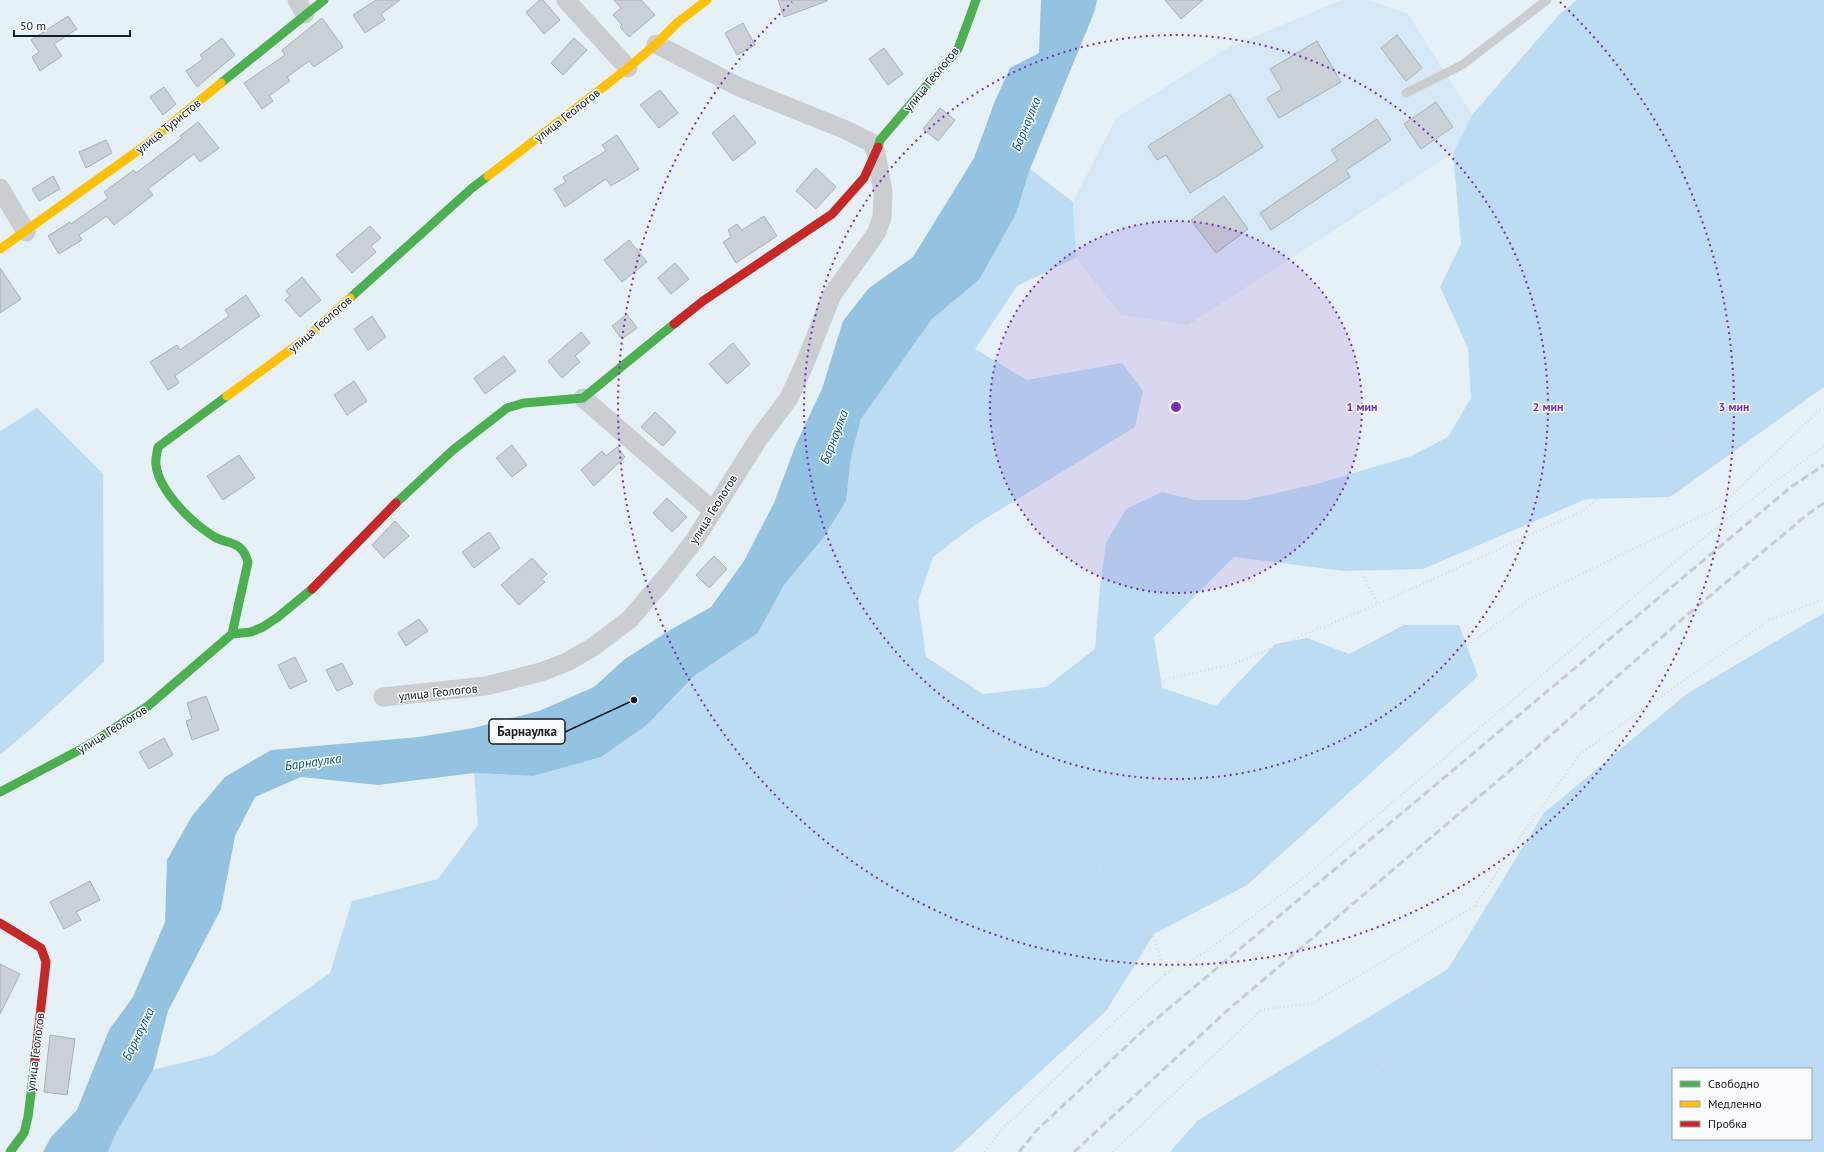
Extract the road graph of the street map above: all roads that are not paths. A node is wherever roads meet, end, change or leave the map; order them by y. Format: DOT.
graph roads {
  1 [pos="324,0"];
  2 [pos="566,0"];
  3 [pos="707,0"];
  4 [pos="976,0"];
  5 [pos="1547,0"];
  6 [pos="301,7"];
  7 [pos="656,44"];
  8 [pos="628,68"];
  9 [pos="1406,93"];
  10 [pos="876,153"];
  11 [pos="0,188"];
  12 [pos="26,232"];
  13 [pos="0,249"];
  14 [pos="583,398"];
  15 [pos="712,510"];
  16 [pos="232,634"];
  17 [pos="383,697"];
  18 [pos="0,792"];
  19 [pos="0,924"];
  20 [pos="10,1152"];
  1 -- 6 [label="street, улица Туристов"];
  2 -- 8 [label="street"];
  3 -- 7 [label="street, улица Геологов"];
  4 -- 10 [label="street, улица Геологов"];
  5 -- 9 [label="lane"];
  6 -- 12 [label="street, улица Туристов"];
  7 -- 8 [label="street, улица Геологов"];
  7 -- 10 [label="street, улица Геологов"];
  8 -- 16 [label="street, улица Геологов"];
  10 -- 14 [label="street, улица Геологов"];
  10 -- 15 [label="street, улица Геологов"];
  11 -- 12 [label="street"];
  12 -- 13 [label="street, улица Туристов"];
  14 -- 15 [label="street"];
  14 -- 16 [label="street"];
  15 -- 17 [label="street, улица Геологов"];
  16 -- 18 [label="street, улица Геологов"];
  19 -- 20 [label="street, улица Геологов"];
}
